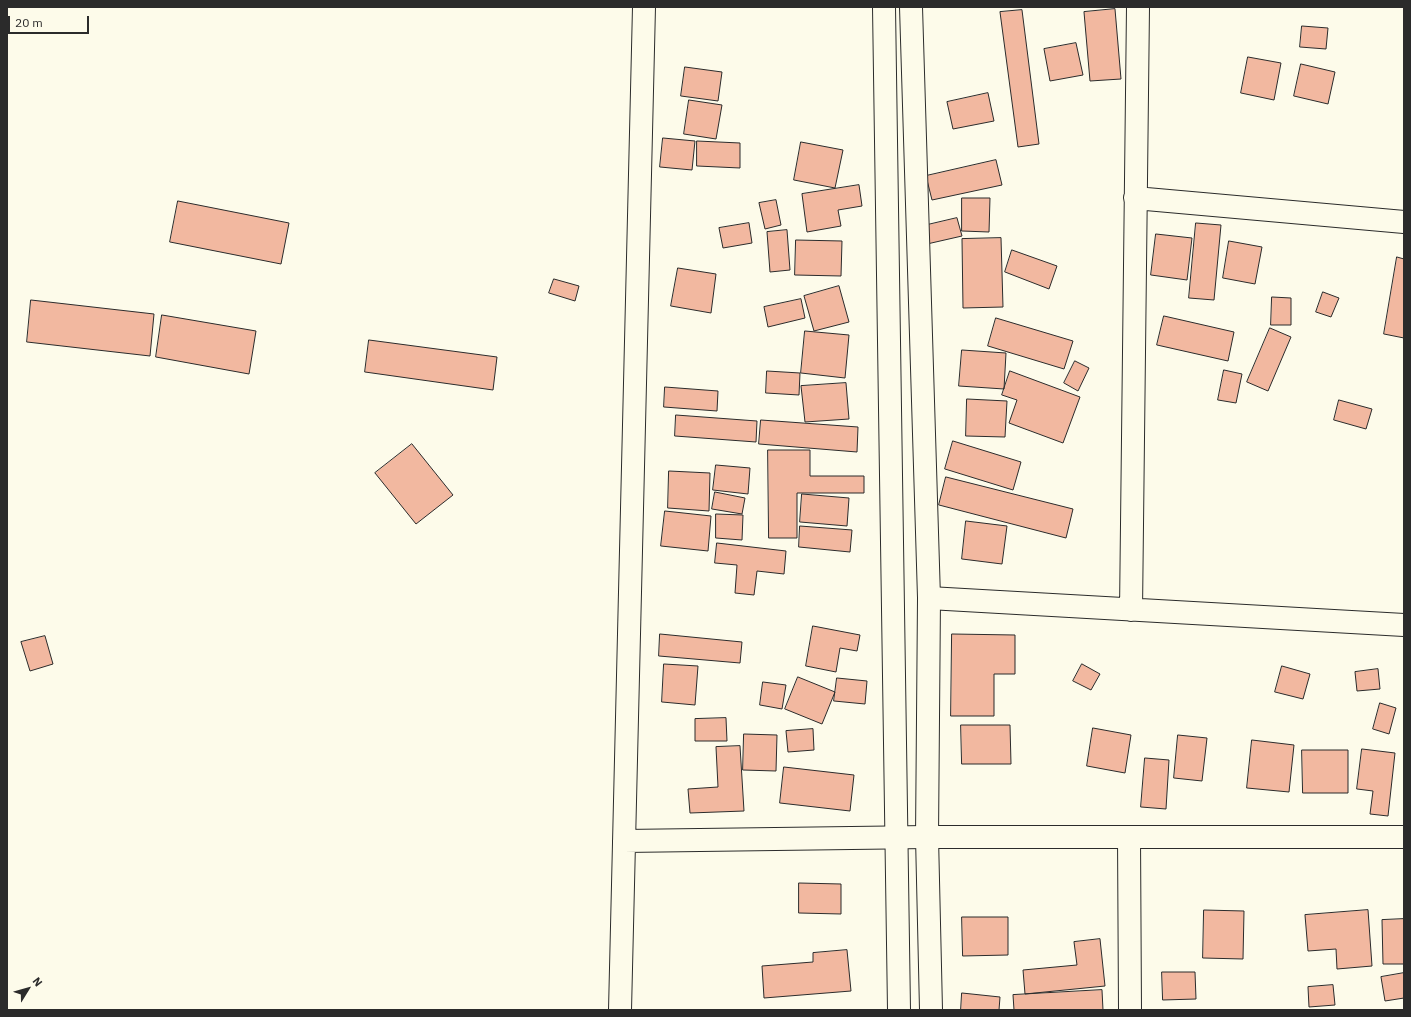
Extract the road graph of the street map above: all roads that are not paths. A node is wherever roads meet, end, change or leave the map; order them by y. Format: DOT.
graph roads {
  1 [pos="644,7"];
  2 [pos="884,7"];
  3 [pos="911,7"];
  4 [pos="1138,7"];
  5 [pos="1135,198"];
  6 [pos="1404,222"];
  7 [pos="929,598"];
  8 [pos="1131,610"];
  9 [pos="1404,625"];
  10 [pos="897,837"];
  11 [pos="927,837"];
  12 [pos="1129,837"];
  13 [pos="1404,837"];
  14 [pos="624,841"];
  15 [pos="620,1010"];
  16 [pos="899,1010"];
  17 [pos="931,1010"];
  18 [pos="1130,1010"];
  1 -- 14 [label="street"];
  2 -- 10 [label="street"];
  3 -- 7 [label="street"];
  4 -- 5 [label="street"];
  5 -- 6 [label="street"];
  5 -- 8 [label="street"];
  7 -- 8 [label="street"];
  7 -- 11 [label="street"];
  8 -- 9 [label="street"];
  10 -- 11 [label="street"];
  10 -- 14 [label="street"];
  10 -- 16 [label="street"];
  11 -- 12 [label="street"];
  11 -- 17 [label="street"];
  12 -- 13 [label="street"];
  12 -- 18 [label="street"];
  14 -- 15 [label="street"];
}
